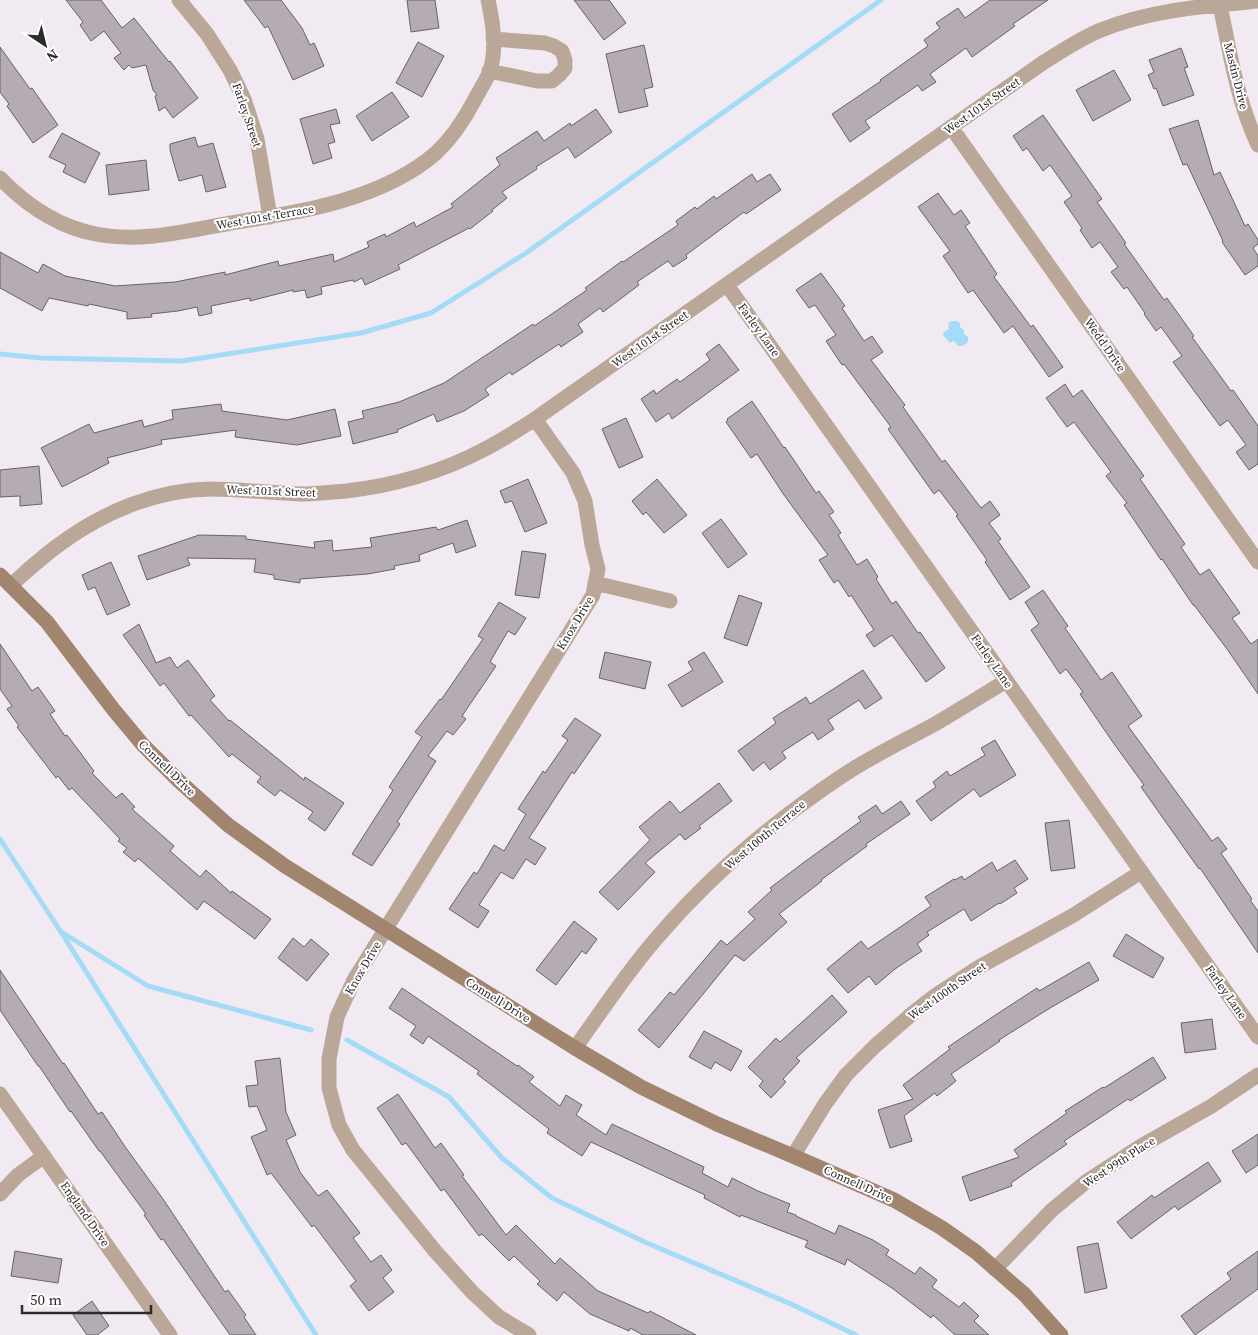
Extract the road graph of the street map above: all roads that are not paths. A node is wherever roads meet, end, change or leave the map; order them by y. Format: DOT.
graph roads {
  1 [pos="179,0"];
  2 [pos="488,0"];
  3 [pos="1258,2"];
  4 [pos="1220,5"];
  5 [pos="493,39"];
  6 [pos="490,71"];
  7 [pos="952,127"];
  8 [pos="1258,145"];
  9 [pos="0,178"];
  10 [pos="270,217"];
  11 [pos="727,285"];
  12 [pos="535,419"];
  13 [pos="1258,562"];
  14 [pos="6,580"];
  15 [pos="595,582"];
  16 [pos="670,601"];
  17 [pos="1006,681"];
  18 [pos="1141,872"];
  19 [pos="385,929"];
  20 [pos="1258,1037"];
  21 [pos="575,1048"];
  22 [pos="1258,1075"];
  23 [pos="0,1094"];
  24 [pos="4,1111"];
  25 [pos="44,1156"];
  26 [pos="793,1156"];
  27 [pos="0,1194"];
  28 [pos="995,1269"];
  29 [pos="170,1335"];
  30 [pos="528,1335"];
  31 [pos="1061,1335"];
  1 -- 10 [label="street, Farley Street"];
  2 -- 5 [label="street, West 101st Terrace"];
  3 -- 4 [label="street, West 101st Street"];
  4 -- 7 [label="street, West 101st Street"];
  4 -- 8 [label="street, Mastin Drive"];
  5 -- 6 [label="street, West 101st Terrace"];
  5 -- 6 [label="street"];
  6 -- 10 [label="street, West 101st Terrace"];
  7 -- 11 [label="street, West 101st Street"];
  7 -- 13 [label="street, Wedd Drive"];
  9 -- 10 [label="street, West 101st Terrace"];
  11 -- 12 [label="street, West 101st Street"];
  11 -- 17 [label="street, Farley Lane"];
  12 -- 14 [label="street, West 101st Street"];
  12 -- 15 [label="street, Knox Drive"];
  14 -- 19 [label="street, Connell Drive"];
  15 -- 16 [label="street, Knox Drive"];
  15 -- 19 [label="street, Knox Drive"];
  17 -- 18 [label="street, Farley Lane"];
  17 -- 21 [label="street, West 100th Terrace"];
  18 -- 20 [label="street, Farley Lane"];
  18 -- 26 [label="street, West 100th Street"];
  19 -- 21 [label="street, Connell Drive"];
  19 -- 30 [label="street, Knox Drive"];
  21 -- 26 [label="street, Connell Drive"];
  22 -- 28 [label="street, West 99th Place"];
  23 -- 24 [label="street, England Drive"];
  24 -- 25 [label="street, England Drive"];
  25 -- 27 [label="street"];
  25 -- 29 [label="street, England Drive"];
  26 -- 28 [label="street, Connell Drive"];
  28 -- 31 [label="street, Connell Drive"];
}
